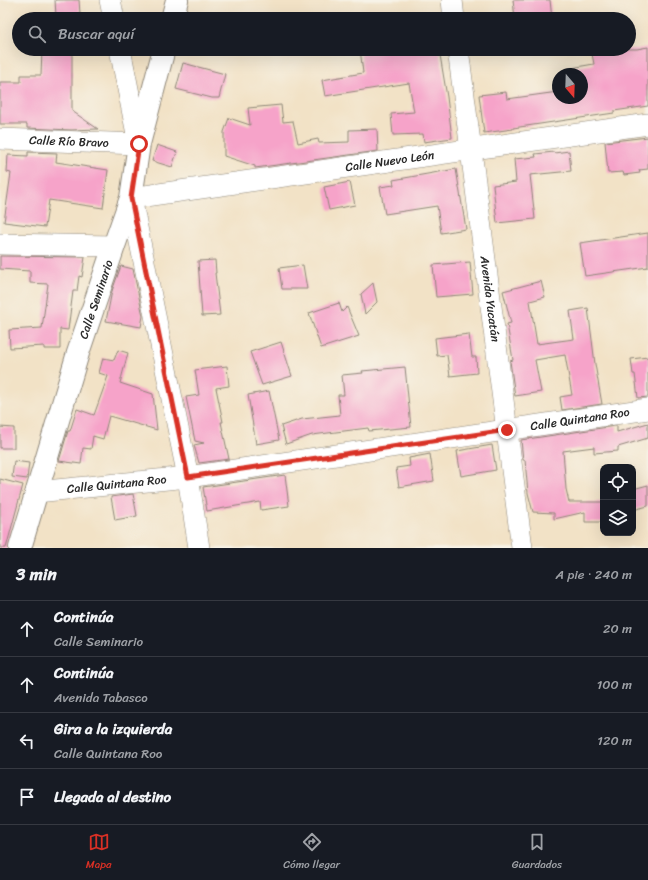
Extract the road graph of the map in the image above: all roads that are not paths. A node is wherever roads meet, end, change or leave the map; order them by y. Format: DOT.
graph roads {
  1 [pos="110,0"];
  2 [pos="177,0"];
  3 [pos="452,0"];
  4 [pos="113,12"];
  5 [pos="174,12"];
  6 [pos="453,12"];
  7 [pos="121,56"];
  8 [pos="162,56"];
  9 [pos="459,56"];
  10 [pos="648,124"];
  11 [pos="0,139"];
  12 [pos="139,144"];
  13 [pos="472,149"];
  14 [pos="131,198"];
  15 [pos="0,244"];
  16 [pos="114,246"];
  17 [pos="648,409"];
  18 [pos="507,430"];
  19 [pos="188,477"];
  20 [pos="36,492"];
  21 [pos="20,548"];
  22 [pos="199,548"];
  23 [pos="522,548"];
  1 -- 4 [label="street"];
  2 -- 5 [label="street"];
  3 -- 6 [label="street"];
  7 -- 12 [label="street"];
  8 -- 12 [label="street, Calle Seminario"];
  9 -- 13 [label="street, Avenida Yucatán"];
  10 -- 13 [label="street, Calle Nuevo León"];
  11 -- 12 [label="street, Calle Río Bravo"];
  12 -- 14 [label="street, Calle Seminario"];
  13 -- 14 [label="street, Calle Nuevo León"];
  13 -- 18 [label="street, Avenida Yucatán"];
  14 -- 16 [label="street, Calle Seminario"];
  14 -- 19 [label="street"];
  15 -- 16 [label="street"];
  16 -- 20 [label="street, Calle Seminario"];
  17 -- 18 [label="street, Calle Quintana Roo"];
  18 -- 19 [label="street, Calle Quintana Roo"];
  18 -- 23 [label="street, Avenida Yucatán"];
  19 -- 20 [label="street, Calle Quintana Roo"];
  19 -- 22 [label="street"];
  20 -- 21 [label="street, Calle Seminario"];
}
